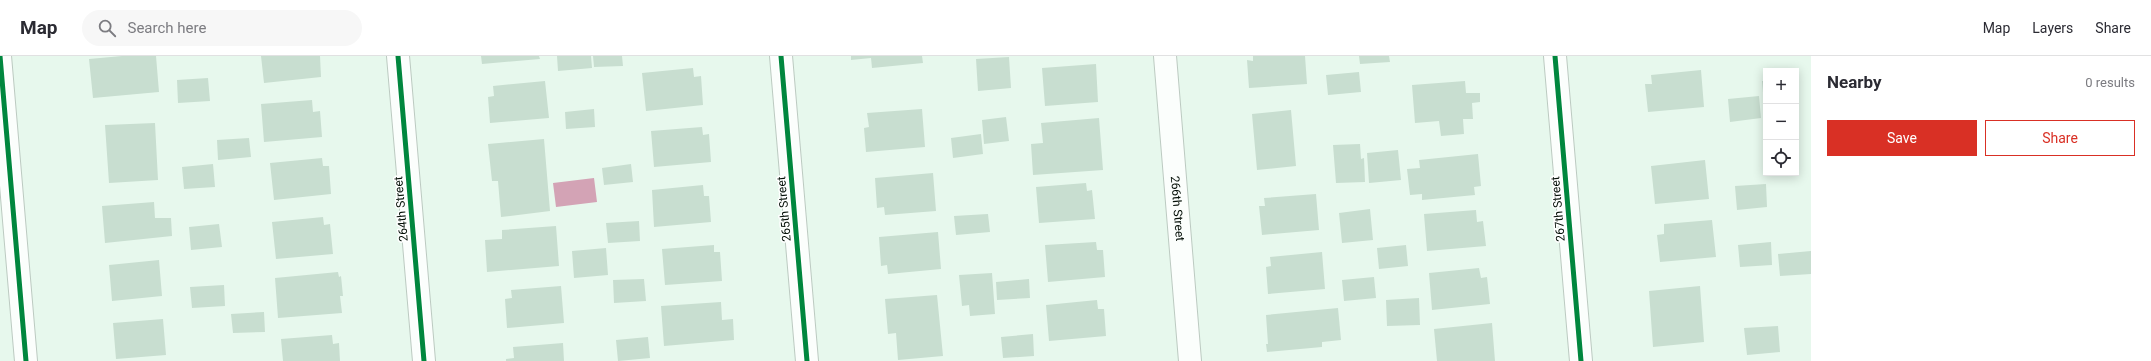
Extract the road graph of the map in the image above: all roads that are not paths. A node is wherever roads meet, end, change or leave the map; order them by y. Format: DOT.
graph roads {
  1 [pos="0,56"];
  2 [pos="398,56"];
  3 [pos="781,56"];
  4 [pos="1165,56"];
  5 [pos="1555,56"];
  6 [pos="26,361"];
  7 [pos="424,361"];
  8 [pos="807,361"];
  9 [pos="1190,361"];
  10 [pos="1581,361"];
  1 -- 6 [label="street"];
  2 -- 7 [label="street, 264th Street"];
  3 -- 8 [label="street, 265th Street"];
  4 -- 9 [label="street, 266th Street"];
  5 -- 10 [label="street, 267th Street"];
}
